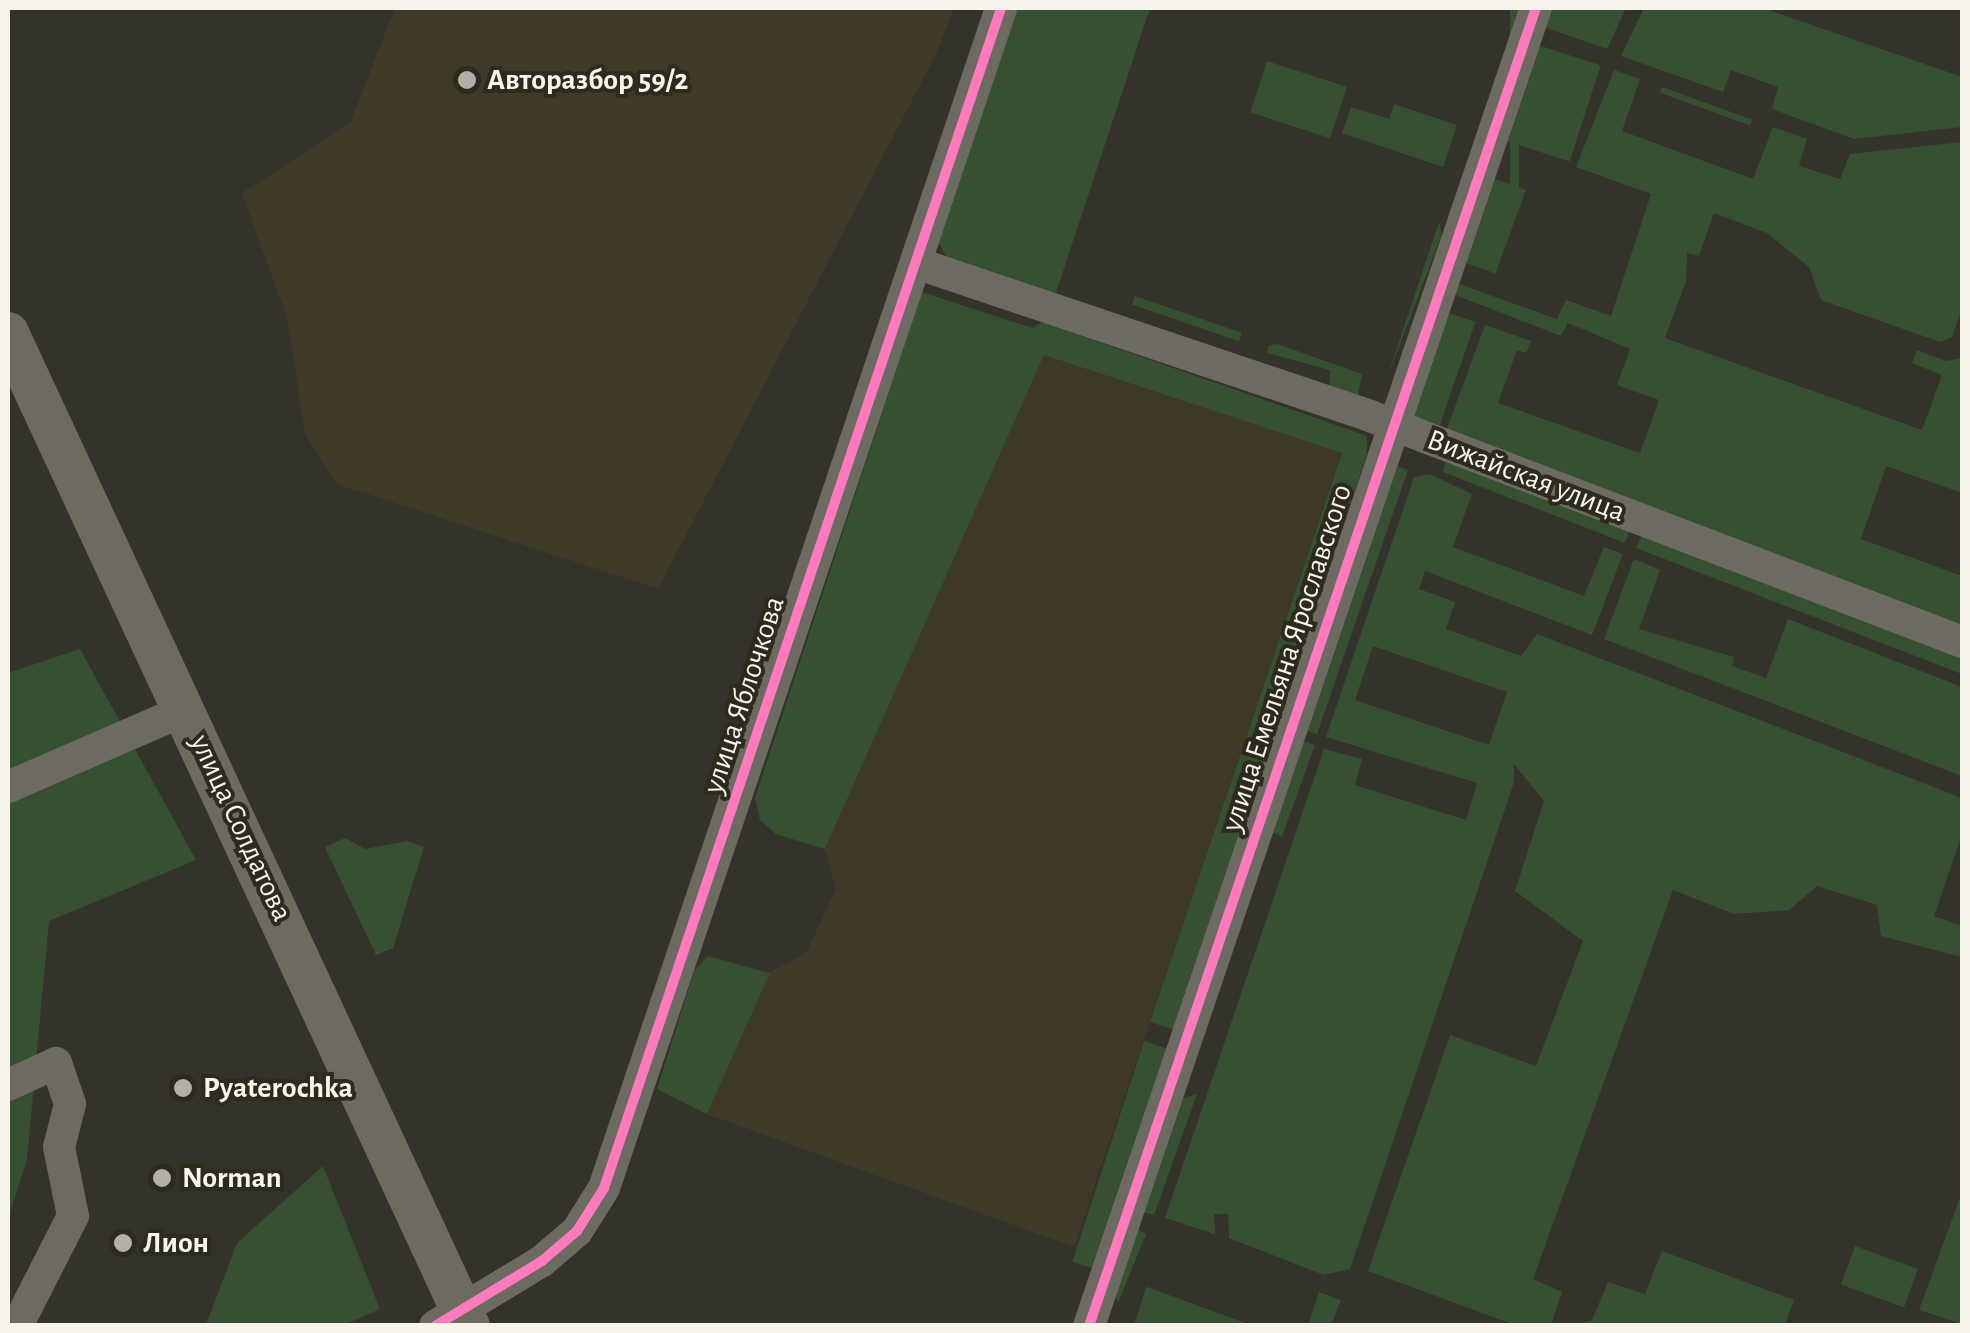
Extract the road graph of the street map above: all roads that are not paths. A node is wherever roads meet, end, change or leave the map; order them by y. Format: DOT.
graph roads {
  1 [pos="1001,8"];
  2 [pos="1536,8"];
  3 [pos="916,263"];
  4 [pos="8,333"];
  5 [pos="1392,425"];
  6 [pos="1962,642"];
  7 [pos="187,709"];
  8 [pos="8,787"];
  9 [pos="8,1085"];
  10 [pos="457,1321"];
  11 [pos="17,1326"];
  12 [pos="1089,1326"];
  1 -- 3 [label="street, улица Яблочкова"];
  2 -- 5 [label="street, улица Емельяна Ярославского"];
  3 -- 5 [label="street, Вижайская улица"];
  3 -- 10 [label="street, улица Яблочкова"];
  4 -- 7 [label="main road, улица Солдатова"];
  5 -- 6 [label="street, Вижайская улица"];
  5 -- 12 [label="street, улица Емельяна Ярославского"];
  7 -- 8 [label="street"];
  7 -- 10 [label="main road, улица Солдатова"];
  9 -- 11 [label="street"];
}
